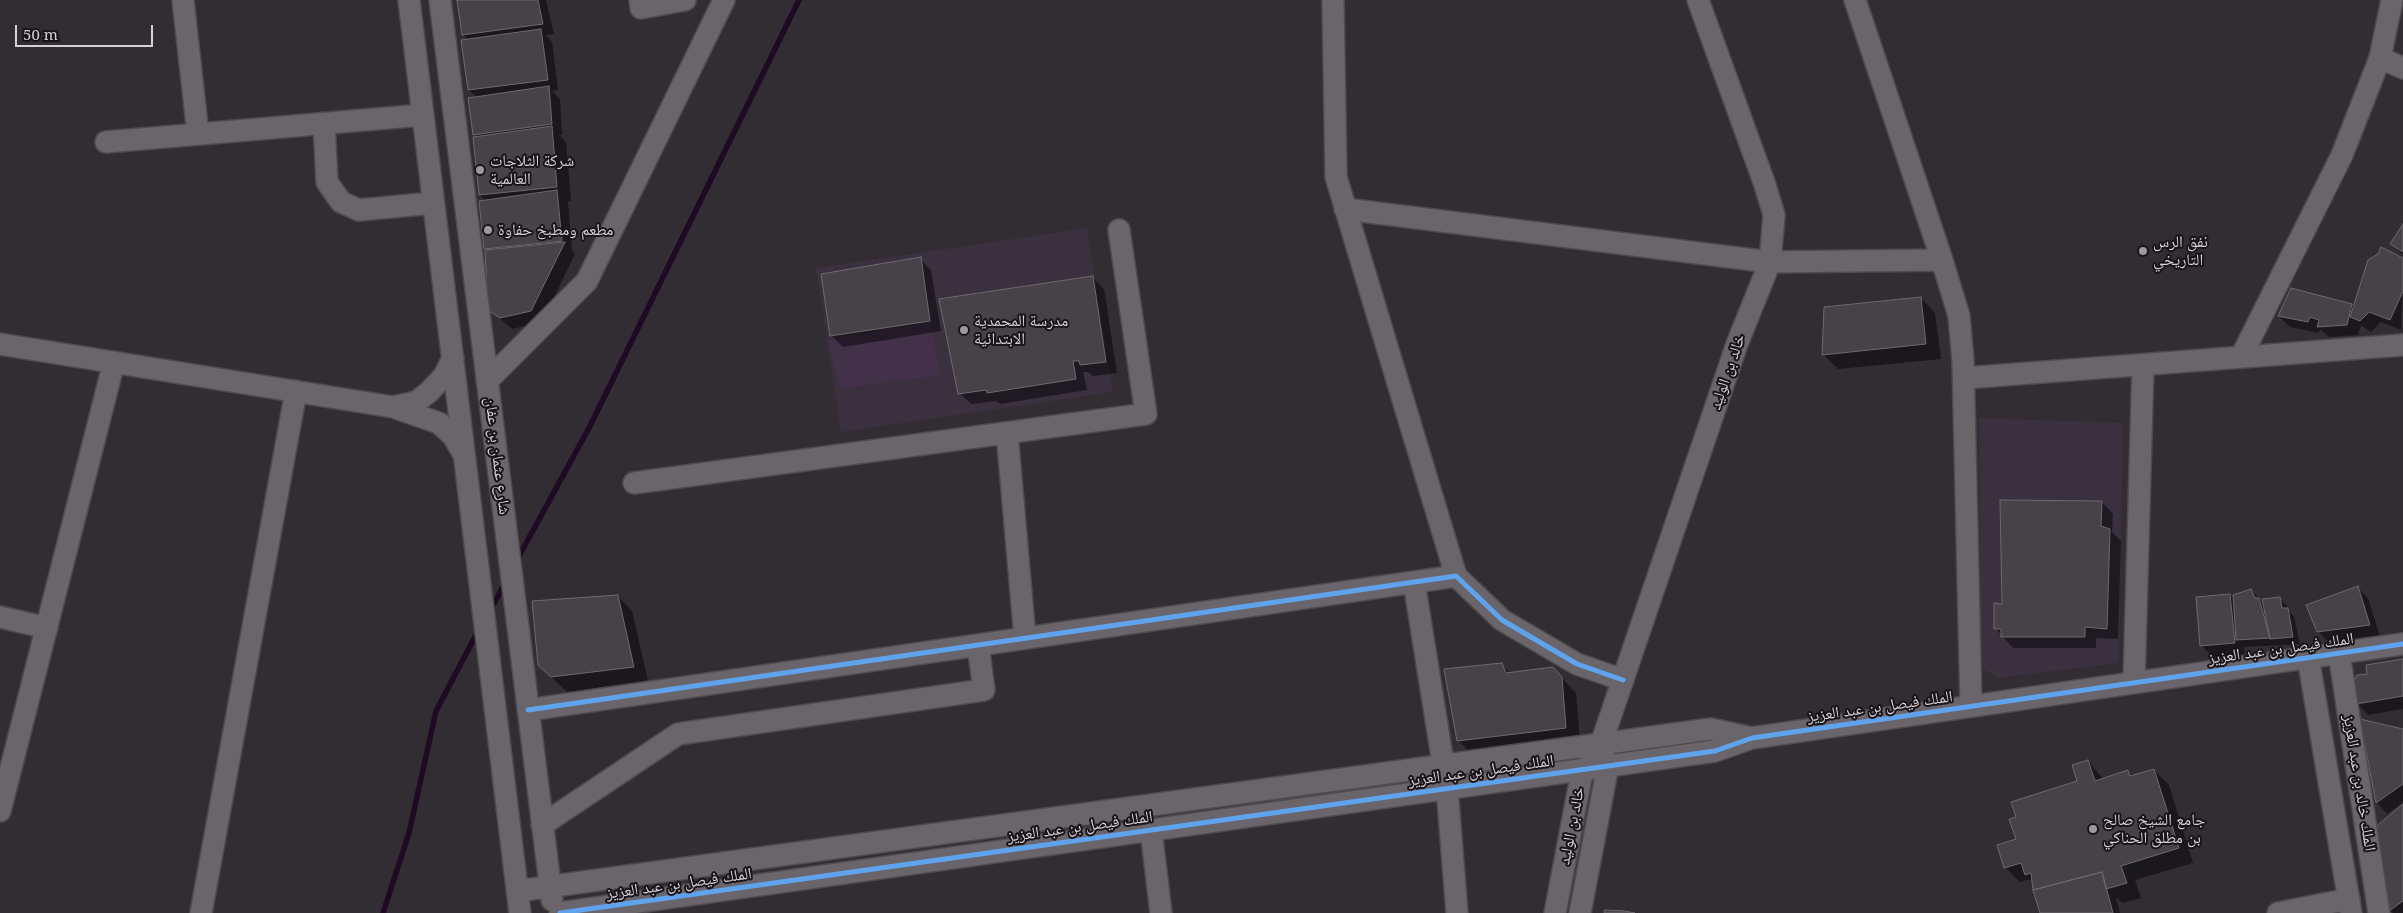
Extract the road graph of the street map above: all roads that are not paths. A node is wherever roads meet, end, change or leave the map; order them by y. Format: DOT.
graph roads {
  1 [pos="183,0"];
  2 [pos="409,0"];
  3 [pos="440,0"];
  4 [pos="640,0"];
  5 [pos="685,0"];
  6 [pos="724,0"];
  7 [pos="1333,0"];
  8 [pos="1698,0"];
  9 [pos="1855,0"];
  10 [pos="2392,0"];
  11 [pos="2380,58"];
  12 [pos="2403,68"];
  13 [pos="423,115"];
  14 [pos="324,123"];
  15 [pos="198,134"];
  16 [pos="106,142"];
  17 [pos="433,203"];
  18 [pos="1345,208"];
  19 [pos="1119,230"];
  20 [pos="1942,260"];
  21 [pos="1770,262"];
  22 [pos="0,344"];
  23 [pos="2403,345"];
  24 [pos="2242,357"];
  25 [pos="453,358"];
  26 [pos="114,362"];
  27 [pos="2143,365"];
  28 [pos="1964,378"];
  29 [pos="487,381"];
  30 [pos="296,391"];
  31 [pos="393,407"];
  32 [pos="1007,433"];
  33 [pos="465,456"];
  34 [pos="634,483"];
  35 [pos="1456,576"];
  36 [pos="1414,582"];
  37 [pos="0,616"];
  38 [pos="47,628"];
  39 [pos="1025,638"];
  40 [pos="2403,644"];
  41 [pos="978,645"];
  42 [pos="2339,653"];
  43 [pos="2308,658"];
  44 [pos="1623,680"];
  45 [pos="2134,682"];
  46 [pos="1971,706"];
  47 [pos="528,710"];
  48 [pos="1752,738"];
  49 [pos="1602,744"];
  50 [pos="1443,765"];
  51 [pos="1595,768"];
  52 [pos="1447,788"];
  53 [pos="0,811"];
  54 [pos="542,824"];
  55 [pos="1151,830"];
  56 [pos="550,887"];
  57 [pos="517,891"];
  58 [pos="2350,906"];
  59 [pos="201,913"];
  60 [pos="520,913"];
  61 [pos="553,913"];
  62 [pos="560,913"];
  63 [pos="1161,913"];
  64 [pos="1457,913"];
  65 [pos="1555,913"];
  66 [pos="1580,913"];
  67 [pos="2278,913"];
  68 [pos="2379,913"];
  1 -- 15 [label="street"];
  2 -- 13 [label="street, شارع عثمان بن عفان"];
  3 -- 29 [label="street, شارع عثمان بن عفان"];
  4 -- 5 [label="street"];
  6 -- 29 [label="street"];
  7 -- 18 [label="street"];
  8 -- 21 [label="street, خالد بن الوليد"];
  9 -- 20 [label="street"];
  10 -- 11 [label="street"];
  11 -- 12 [label="street"];
  11 -- 24 [label="street"];
  13 -- 14 [label="street"];
  13 -- 17 [label="street, شارع عثمان بن عفان"];
  14 -- 15 [label="street"];
  14 -- 17 [label="street"];
  15 -- 16 [label="street"];
  17 -- 25 [label="street, شارع عثمان بن عفان"];
  18 -- 21 [label="street"];
  18 -- 35 [label="street"];
  19 -- 32 [label="street"];
  20 -- 21 [label="street"];
  20 -- 28 [label="street"];
  21 -- 44 [label="street, خالد بن الوليد"];
  22 -- 26 [label="street"];
  23 -- 24 [label="street"];
  24 -- 27 [label="street"];
  25 -- 31 [label="street"];
  25 -- 33 [label="street, شارع عثمان بن عفان"];
  26 -- 30 [label="street"];
  26 -- 38 [label="street"];
  27 -- 28 [label="street"];
  27 -- 45 [label="street"];
  28 -- 46 [label="street"];
  29 -- 47 [label="street, شارع عثمان بن عفان"];
  30 -- 31 [label="street"];
  30 -- 59 [label="street"];
  31 -- 33 [label="street"];
  32 -- 34 [label="street"];
  32 -- 39 [label="street"];
  33 -- 57 [label="street, شارع عثمان بن عفان"];
  35 -- 36 [label="street"];
  35 -- 44 [label="street"];
  36 -- 39 [label="street"];
  36 -- 50 [label="street"];
  37 -- 38 [label="street"];
  38 -- 53 [label="street"];
  39 -- 41 [label="street"];
  40 -- 42 [label="street, الملك فيصل بن عبد العزيز"];
  41 -- 47 [label="street"];
  41 -- 54 [label="street"];
  42 -- 43 [label="street, الملك فيصل بن عبد العزيز"];
  42 -- 68 [label="street, الملك خالد بن عبد العزيز"];
  43 -- 45 [label="street, الملك فيصل بن عبد العزيز"];
  43 -- 58 [label="street, الملك خالد بن عبد العزيز"];
  44 -- 49 [label="street, خالد بن الوليد"];
  45 -- 46 [label="street, الملك فيصل بن عبد العزيز"];
  46 -- 48 [label="street, الملك فيصل بن عبد العزيز"];
  47 -- 54 [label="street, شارع عثمان بن عفان"];
  48 -- 49 [label="street, الملك فيصل بن عبد العزيز"];
  48 -- 51 [label="street, الملك فيصل بن عبد العزيز"];
  49 -- 50 [label="street, الملك فيصل بن عبد العزيز"];
  49 -- 51 [label="street, خالد بن الوليد"];
  50 -- 52 [label="street"];
  50 -- 56 [label="street, الملك فيصل بن عبد العزيز"];
  51 -- 52 [label="street, الملك فيصل بن عبد العزيز"];
  51 -- 65 [label="street, خالد بن الوليد"];
  51 -- 66 [label="street, خالد بن الوليد"];
  52 -- 55 [label="street, الملك فيصل بن عبد العزيز"];
  52 -- 64 [label="street"];
  54 -- 56 [label="street, شارع عثمان بن عفان"];
  55 -- 62 [label="street, الملك فيصل بن عبد العزيز"];
  55 -- 63 [label="street"];
  56 -- 57 [label="street, الملك فيصل بن عبد العزيز"];
  56 -- 61 [label="street, شارع عثمان بن عفان"];
  57 -- 60 [label="street, شارع عثمان بن عفان"];
  58 -- 67 [label="street"];
}
